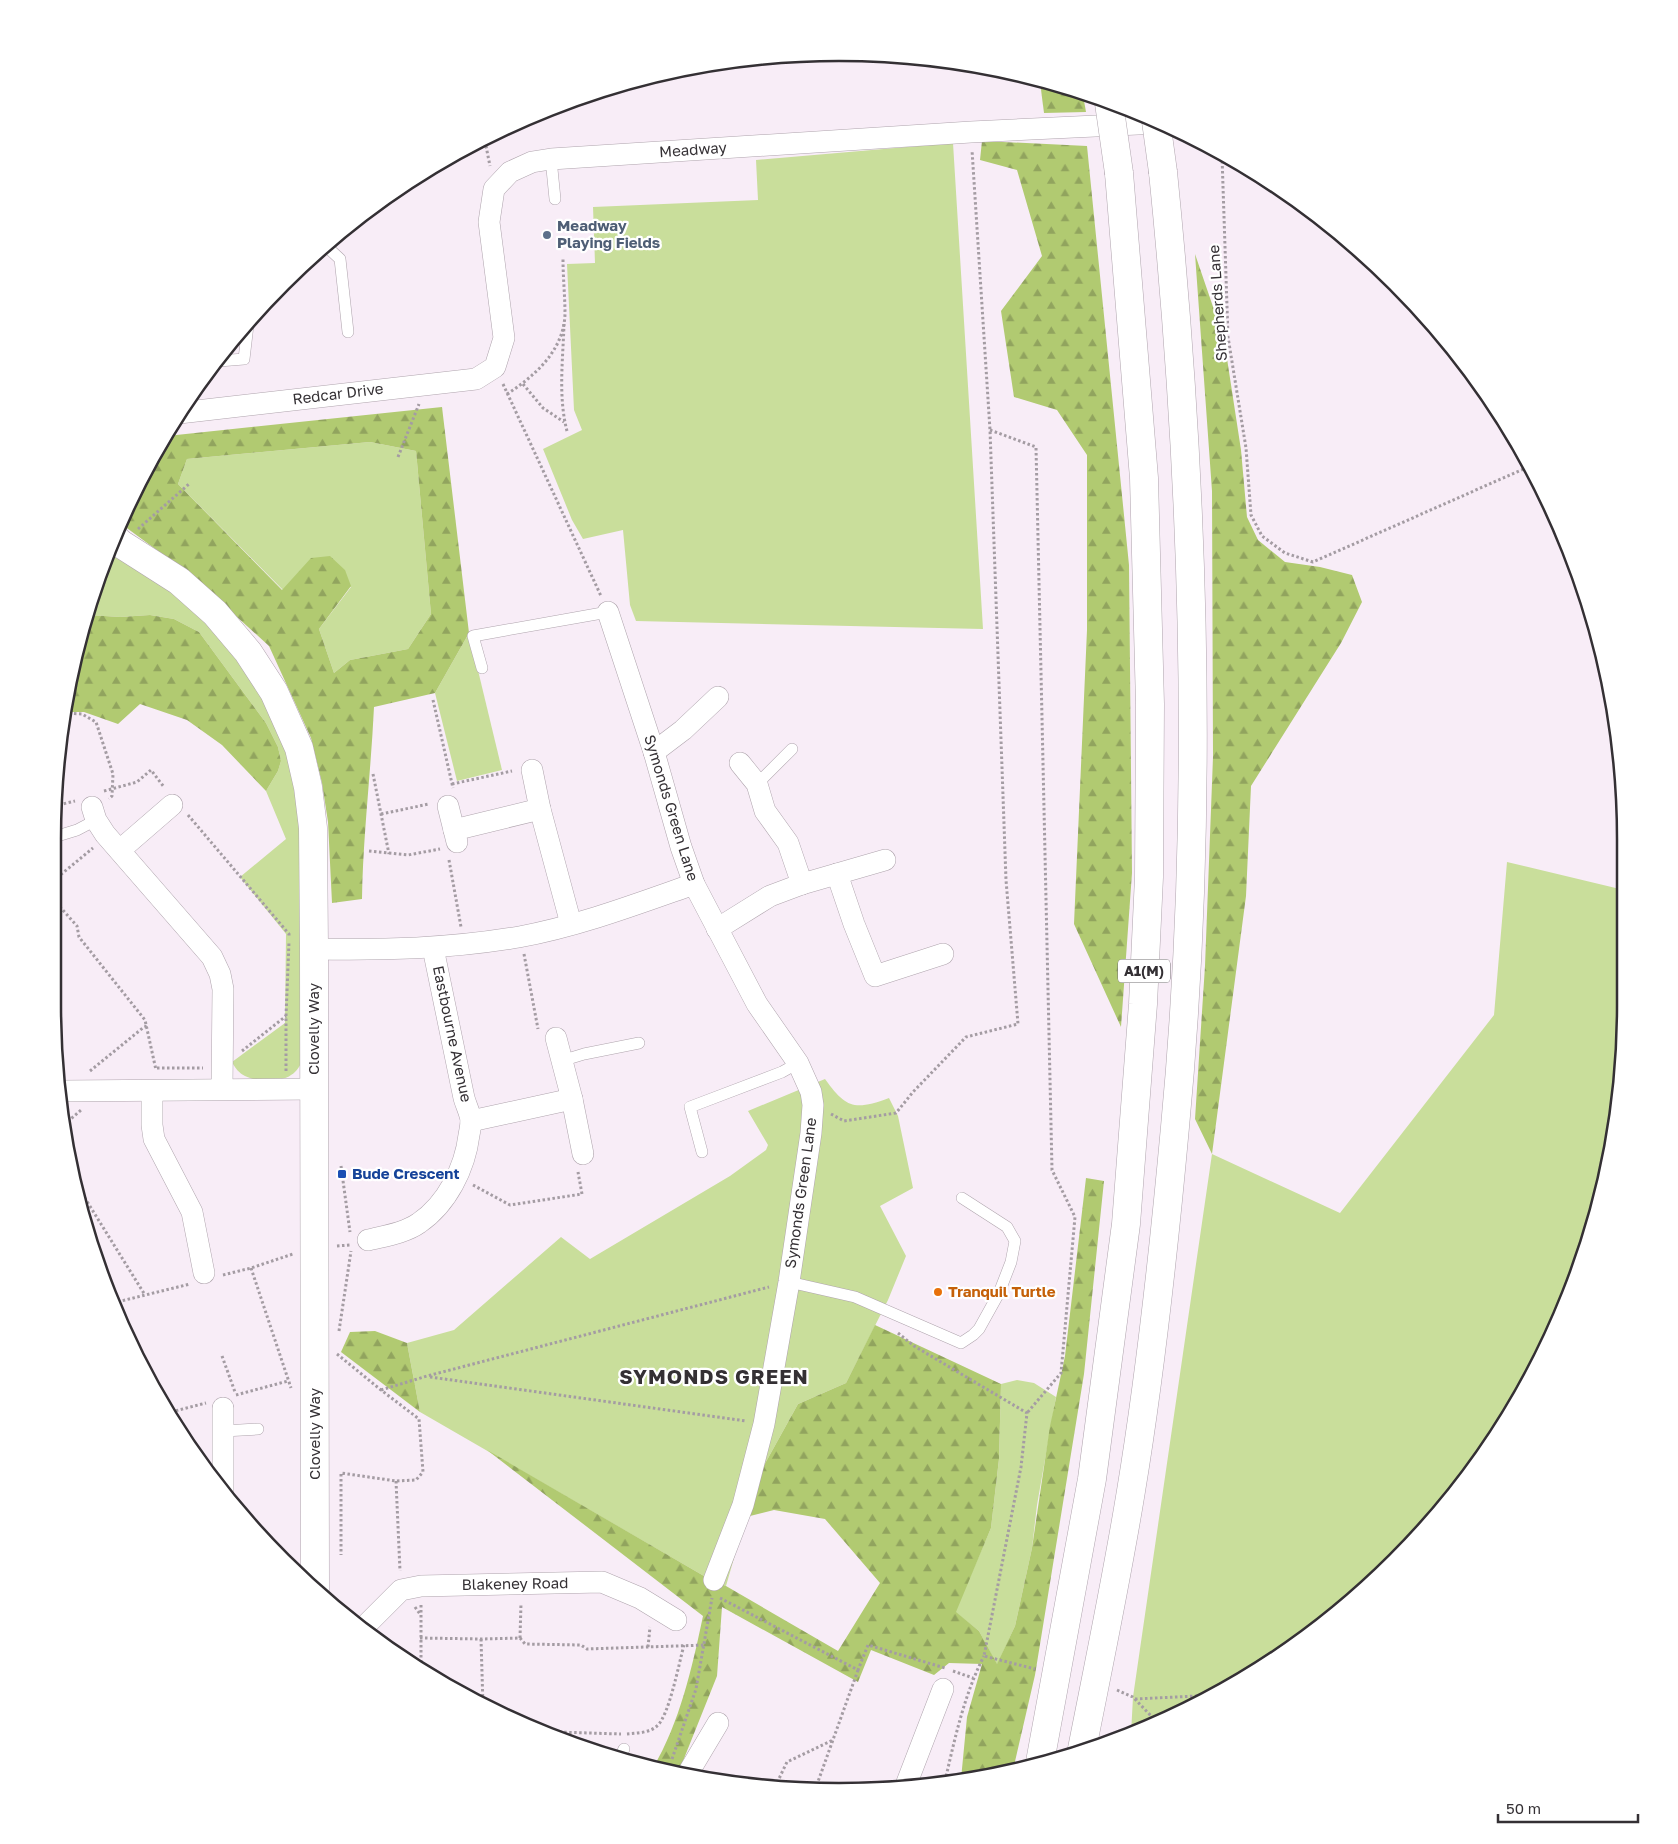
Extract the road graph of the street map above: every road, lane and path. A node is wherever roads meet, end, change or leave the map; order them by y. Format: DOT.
graph roads {
  1 [pos="1110,110"];
  2 [pos="1145,124"];
  3 [pos="1157,129"];
  4 [pos="971,132"];
  5 [pos="551,159"];
  6 [pos="1222,162"];
  7 [pos="555,199"];
  8 [pos="331,250"];
  9 [pos="563,259"];
  10 [pos="565,316"];
  11 [pos="348,332"];
  12 [pos="247,335"];
  13 [pos="226,360"];
  14 [pos="495,367"];
  15 [pos="427,384"];
  16 [pos="522,384"];
  17 [pos="507,394"];
  18 [pos="189,412"];
  19 [pos="564,422"];
  20 [pos="990,430"];
  21 [pos="567,431"];
  22 [pos="398,457"];
  23 [pos="1523,469"];
  24 [pos="189,484"];
  25 [pos="123,535"];
  26 [pos="119,544"];
  27 [pos="608,612"];
  28 [pos="482,668"];
  29 [pos="718,697"];
  30 [pos="433,700"];
  31 [pos="72,713"];
  32 [pos="792,749"];
  33 [pos="654,752"];
  34 [pos="740,763"];
  35 [pos="532,770"];
  36 [pos="373,774"];
  37 [pos="452,784"];
  38 [pos="757,784"];
  39 [pos="112,789"];
  40 [pos="176,804"];
  41 [pos="448,806"];
  42 [pos="540,809"];
  43 [pos="381,814"];
  44 [pos="104,828"];
  45 [pos="61,835"];
  46 [pos="452,840"];
  47 [pos="369,851"];
  48 [pos="389,854"];
  49 [pos="885,860"];
  50 [pos="61,874"];
  51 [pos="837,874"];
  52 [pos="694,884"];
  53 [pos="802,884"];
  54 [pos="61,908"];
  55 [pos="571,924"];
  56 [pos="717,929"];
  57 [pos="521,936"];
  58 [pos="462,945"];
  59 [pos="433,948"];
  60 [pos="314,949"];
  61 [pos="943,954"];
  62 [pos="286,1016"];
  63 [pos="147,1026"];
  64 [pos="556,1038"];
  65 [pos="639,1043"];
  66 [pos="561,1061"];
  67 [pos="798,1063"];
  68 [pos="222,1067"];
  69 [pos="156,1068"];
  70 [pos="146,1069"];
  71 [pos="82,1071"];
  72 [pos="89,1071"];
  73 [pos="99,1071"];
  74 [pos="222,1089"];
  75 [pos="286,1089"];
  76 [pos="315,1089"];
  77 [pos="66,1091"];
  78 [pos="155,1091"];
  79 [pos="572,1099"];
  80 [pos="813,1105"];
  81 [pos="471,1121"];
  82 [pos="702,1152"];
  83 [pos="583,1154"];
  84 [pos="341,1166"];
  85 [pos="457,1176"];
  86 [pos="962,1198"];
  87 [pos="87,1201"];
  88 [pos="357,1240"];
  89 [pos="251,1268"];
  90 [pos="204,1273"];
  91 [pos="789,1282"];
  92 [pos="145,1295"];
  93 [pos="897,1332"];
  94 [pos="339,1333"];
  95 [pos="336,1352"];
  96 [pos="222,1356"];
  97 [pos="427,1376"];
  98 [pos="381,1390"];
  99 [pos="294,1396"];
  100 [pos="229,1401"];
  101 [pos="1027,1412"];
  102 [pos="764,1424"];
  103 [pos="258,1430"];
  104 [pos="224,1431"];
  105 [pos="223,1480"];
  106 [pos="396,1481"];
  107 [pos="341,1555"];
  108 [pos="315,1580"];
  109 [pos="521,1584"];
  110 [pos="411,1588"];
  111 [pos="713,1588"];
  112 [pos="420,1614"];
  113 [pos="676,1620"];
  114 [pos="368,1623"];
  115 [pos="420,1638"];
  116 [pos="520,1638"];
  117 [pos="481,1639"];
  118 [pos="684,1645"];
  119 [pos="705,1645"];
  120 [pos="984,1656"];
  121 [pos="421,1661"];
  122 [pos="858,1670"];
  123 [pos="1038,1670"];
  124 [pos="972,1678"];
  125 [pos="943,1689"];
  126 [pos="1117,1690"];
  127 [pos="483,1696"];
  128 [pos="1196,1696"];
  129 [pos="1135,1699"];
  130 [pos="1152,1717"];
  131 [pos="718,1723"];
  132 [pos="564,1732"];
  133 [pos="833,1740"];
  134 [pos="1083,1743"];
  135 [pos="1041,1756"];
  136 [pos="669,1764"];
  137 [pos="691,1769"];
  138 [pos="946,1775"];
  139 [pos="908,1779"];
  140 [pos="778,1780"];
  141 [pos="818,1782"];
  1 -- 135 [label="main road, A1(M), bridge"];
  2 -- 4 [label="street, Meadway"];
  3 -- 134 [label="main road, A1(M), bridge"];
  4 -- 5 [label="street, Meadway"];
  4 -- 20 [label="path"];
  5 -- 7 [label="lane"];
  5 -- 14 [label="street, Meadway"];
  6 -- 23 [label="path, Shepherds Lane"];
  8 -- 11 [label="lane"];
  9 -- 10 [label="path"];
  10 -- 16 [label="path"];
  10 -- 19 [label="path"];
  12 -- 13 [label="lane"];
  14 -- 15 [label="street, Redcar Drive"];
  14 -- 17 [label="path"];
  15 -- 18 [label="street, Redcar Drive"];
  15 -- 22 [label="path"];
  16 -- 17 [label="path"];
  16 -- 19 [label="path"];
  17 -- 27 [label="path"];
  19 -- 21 [label="path"];
  20 -- 80 [label="path"];
  20 -- 101 [label="path"];
  24 -- 25 [label="path"];
  26 -- 60 [label="main road, Clovelly Way"];
  27 -- 28 [label="lane"];
  27 -- 33 [label="street, Symonds Green Lane"];
  29 -- 33 [label="street"];
  30 -- 37 [label="path"];
  31 -- 39 [label="path"];
  32 -- 38 [label="lane"];
  33 -- 52 [label="street, Symonds Green Lane"];
  34 -- 38 [label="street"];
  35 -- 37 [label="path"];
  35 -- 42 [label="street"];
  36 -- 43 [label="path"];
  37 -- 41 [label="path"];
  38 -- 53 [label="street"];
  39 -- 40 [label="path"];
  39 -- 44 [label="path"];
  40 -- 44 [label="street"];
  40 -- 62 [label="path"];
  41 -- 43 [label="path"];
  41 -- 46 [label="street"];
  42 -- 46 [label="street"];
  42 -- 55 [label="street"];
  43 -- 48 [label="path"];
  44 -- 45 [label="lane"];
  44 -- 50 [label="path"];
  44 -- 68 [label="street"];
  46 -- 48 [label="path"];
  46 -- 58 [label="path"];
  47 -- 48 [label="path"];
  49 -- 51 [label="street"];
  51 -- 53 [label="street"];
  51 -- 61 [label="street"];
  52 -- 55 [label="street, Eastbourne Avenue"];
  52 -- 56 [label="street, Symonds Green Lane"];
  53 -- 56 [label="street"];
  54 -- 63 [label="path"];
  55 -- 57 [label="street, Eastbourne Avenue"];
  56 -- 67 [label="street, Symonds Green Lane"];
  57 -- 58 [label="street, Eastbourne Avenue"];
  57 -- 64 [label="path"];
  58 -- 59 [label="street, Eastbourne Avenue"];
  59 -- 60 [label="street, Eastbourne Avenue"];
  59 -- 81 [label="street, Eastbourne Avenue"];
  60 -- 76 [label="main road, Clovelly Way"];
  62 -- 68 [label="path"];
  62 -- 75 [label="path"];
  63 -- 69 [label="path"];
  63 -- 72 [label="path"];
  64 -- 66 [label="street"];
  65 -- 66 [label="lane"];
  66 -- 79 [label="street"];
  67 -- 80 [label="street, Symonds Green Lane"];
  67 -- 82 [label="lane"];
  68 -- 69 [label="path"];
  68 -- 74 [label="street"];
  69 -- 70 [label="path"];
  69 -- 78 [label="path"];
  71 -- 72 [label="path"];
  72 -- 73 [label="path"];
  74 -- 75 [label="street"];
  74 -- 78 [label="street"];
  75 -- 76 [label="street"];
  76 -- 108 [label="main road, Clovelly Way"];
  77 -- 78 [label="street"];
  78 -- 90 [label="street"];
  79 -- 81 [label="street, Eastbourne Avenue"];
  79 -- 83 [label="street"];
  80 -- 91 [label="street, Symonds Green Lane"];
  81 -- 85 [label="street, Eastbourne Avenue"];
  83 -- 85 [label="path"];
  84 -- 88 [label="path"];
  85 -- 88 [label="street, Eastbourne Avenue"];
  86 -- 91 [label="lane"];
  87 -- 92 [label="path"];
  88 -- 94 [label="path"];
  89 -- 99 [label="path"];
  91 -- 97 [label="path"];
  91 -- 102 [label="street, Symonds Green Lane"];
  93 -- 101 [label="path"];
  95 -- 98 [label="path"];
  96 -- 100 [label="path"];
  97 -- 98 [label="path"];
  97 -- 102 [label="path"];
  98 -- 106 [label="path"];
  100 -- 104 [label="street"];
  101 -- 120 [label="path"];
  102 -- 111 [label="street, Symonds Green Lane"];
  103 -- 104 [label="lane"];
  104 -- 105 [label="street"];
  106 -- 107 [label="path"];
  106 -- 110 [label="path"];
  109 -- 110 [label="street, Blakeney Road"];
  109 -- 113 [label="street, Blakeney Road"];
  109 -- 116 [label="path"];
  110 -- 112 [label="path"];
  110 -- 112 [label="path"];
  110 -- 114 [label="street"];
  111 -- 119 [label="path"];
  111 -- 122 [label="path"];
  112 -- 115 [label="path"];
  115 -- 117 [label="path"];
  115 -- 121 [label="path"];
  116 -- 117 [label="path"];
  116 -- 118 [label="path"];
  117 -- 127 [label="path"];
  118 -- 119 [label="path"];
  118 -- 132 [label="path"];
  119 -- 136 [label="path"];
  120 -- 123 [label="path"];
  120 -- 124 [label="path"];
  122 -- 124 [label="path"];
  122 -- 133 [label="path"];
  124 -- 138 [label="path"];
  125 -- 139 [label="street"];
  126 -- 129 [label="path"];
  128 -- 129 [label="path"];
  129 -- 130 [label="path"];
  131 -- 137 [label="street"];
  133 -- 140 [label="path"];
  133 -- 141 [label="path"];
}
